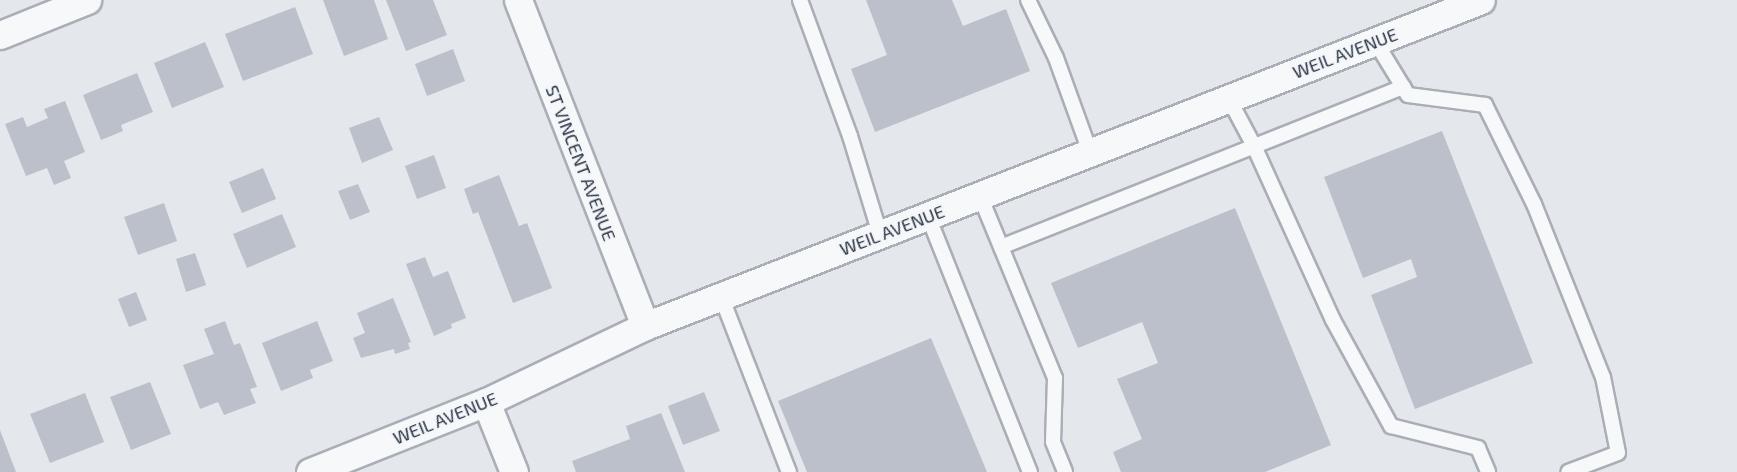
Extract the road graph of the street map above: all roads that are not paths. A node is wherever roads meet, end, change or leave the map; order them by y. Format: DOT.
graph roads {
  1 [pos="87,0"];
  2 [pos="518,0"];
  3 [pos="800,0"];
  4 [pos="1028,0"];
  5 [pos="1481,0"];
  6 [pos="0,34"];
  7 [pos="1375,41"];
  8 [pos="1403,87"];
  9 [pos="1229,99"];
  10 [pos="1254,146"];
  11 [pos="1090,152"];
  12 [pos="980,196"];
  13 [pos="928,216"];
  14 [pos="880,234"];
  15 [pos="1001,247"];
  16 [pos="721,296"];
  17 [pos="645,326"];
  18 [pos="486,402"];
  19 [pos="310,472"];
  20 [pos="514,472"];
  21 [pos="789,472"];
  22 [pos="1030,472"];
  23 [pos="1065,472"];
  24 [pos="1488,472"];
  25 [pos="1568,472"];
  1 -- 6 [label="street"];
  2 -- 17 [label="street, ST VINCENT AVENUE"];
  3 -- 14 [label="lane"];
  4 -- 11 [label="lane"];
  5 -- 7 [label="street, WEIL AVENUE"];
  7 -- 8 [label="lane"];
  7 -- 9 [label="street, WEIL AVENUE"];
  8 -- 10 [label="lane"];
  8 -- 25 [label="lane"];
  9 -- 10 [label="lane"];
  9 -- 11 [label="street, WEIL AVENUE"];
  10 -- 15 [label="lane"];
  10 -- 24 [label="lane"];
  11 -- 12 [label="street, WEIL AVENUE"];
  12 -- 13 [label="street, WEIL AVENUE"];
  12 -- 15 [label="lane"];
  13 -- 14 [label="street, WEIL AVENUE"];
  13 -- 22 [label="lane"];
  14 -- 16 [label="street, WEIL AVENUE"];
  15 -- 23 [label="lane"];
  16 -- 17 [label="street, WEIL AVENUE"];
  16 -- 21 [label="lane"];
  17 -- 18 [label="street, WEIL AVENUE"];
  18 -- 19 [label="street, WEIL AVENUE"];
  18 -- 20 [label="street"];
}
